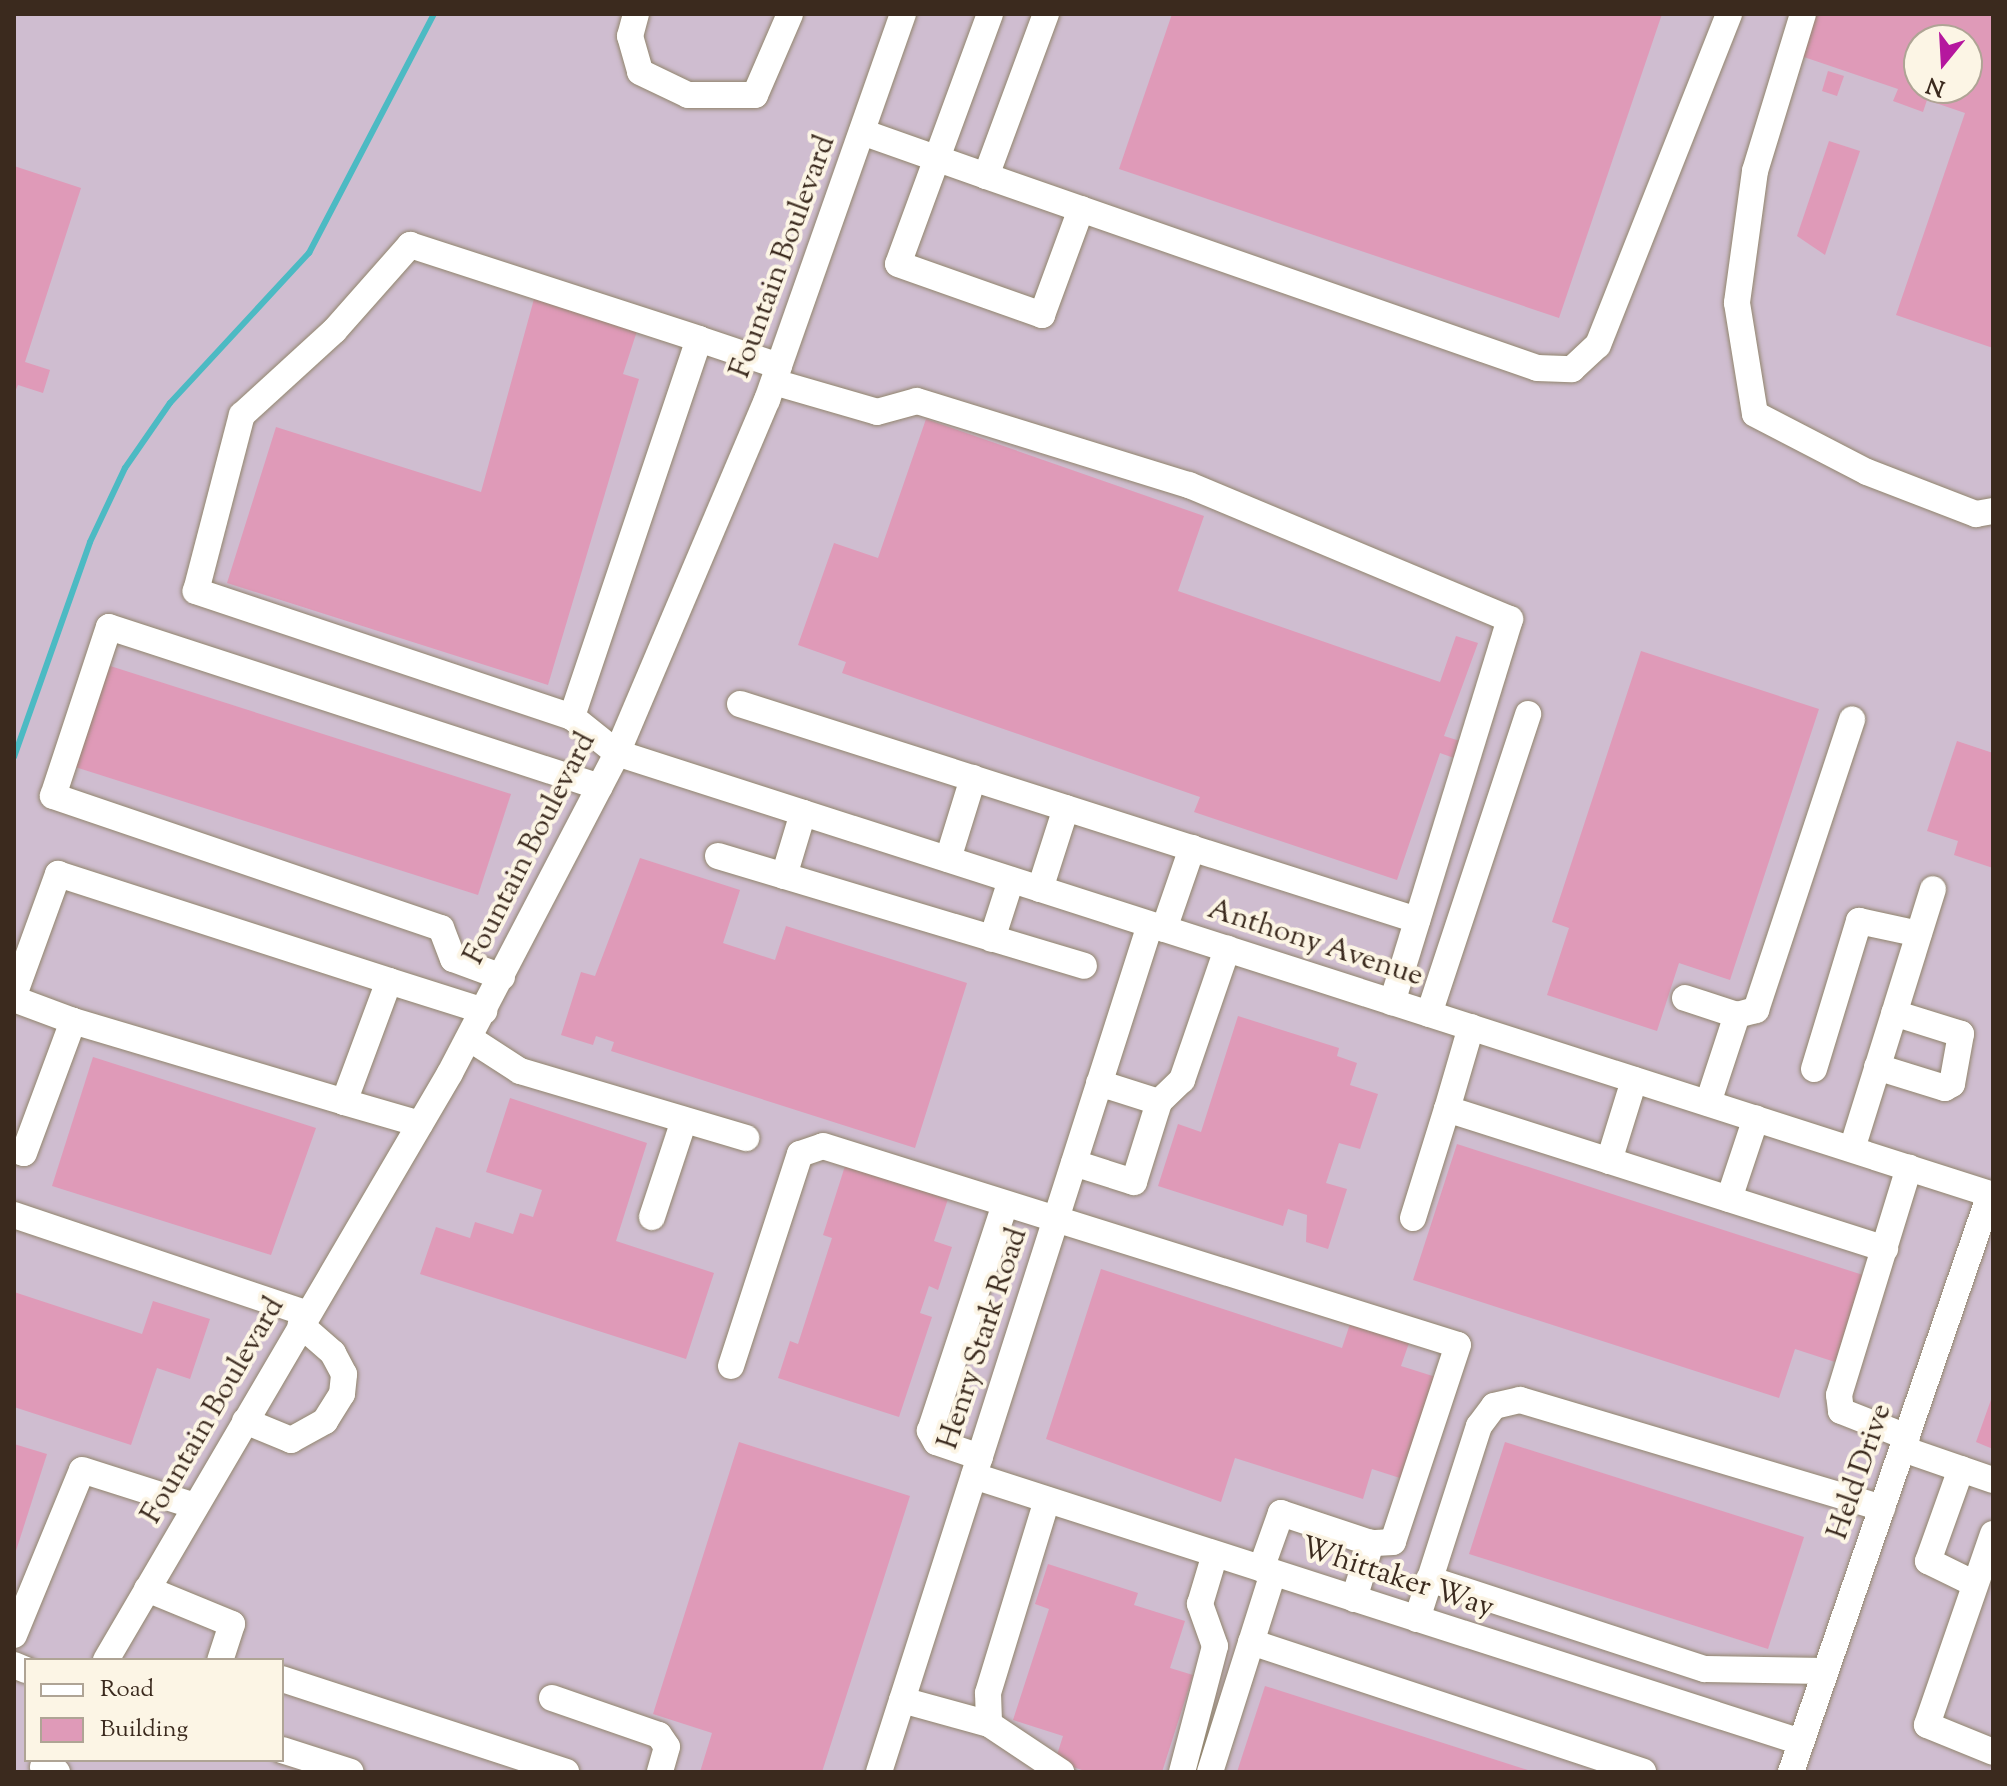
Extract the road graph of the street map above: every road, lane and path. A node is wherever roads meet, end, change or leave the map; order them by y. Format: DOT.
graph roads {
  1 [pos="636,14"];
  2 [pos="790,14"];
  3 [pos="903,14"];
  4 [pos="990,14"];
  5 [pos="1046,14"];
  6 [pos="1729,14"];
  7 [pos="1803,14"];
  8 [pos="862,132"];
  9 [pos="935,158"];
  10 [pos="986,176"];
  11 [pos="1081,209"];
  12 [pos="699,339"];
  13 [pos="776,374"];
  14 [pos="1993,511"];
  15 [pos="740,704"];
  16 [pos="1528,714"];
  17 [pos="572,717"];
  18 [pos="1852,719"];
  19 [pos="617,753"];
  20 [pos="973,778"];
  21 [pos="600,787"];
  22 [pos="1066,808"];
  23 [pos="803,813"];
  24 [pos="1192,848"];
  25 [pos="718,856"];
  26 [pos="948,859"];
  27 [pos="784,876"];
  28 [pos="1011,880"];
  29 [pos="1040,889"];
  30 [pos="1933,889"];
  31 [pos="1417,920"];
  32 [pos="1157,927"];
  33 [pos="1919,934"];
  34 [pos="992,939"];
  35 [pos="1227,949"];
  36 [pos="1084,966"];
  37 [pos="502,977"];
  38 [pos="389,981"];
  39 [pos="14,997"];
  40 [pos="1685,998"];
  41 [pos="1392,1002"];
  42 [pos="484,1011"];
  43 [pos="1894,1013"];
  44 [pos="1429,1014"];
  45 [pos="1737,1015"];
  46 [pos="73,1021"];
  47 [pos="1471,1027"];
  48 [pos="469,1038"];
  49 [pos="1877,1067"];
  50 [pos="1814,1069"];
  51 [pos="1634,1080"];
  52 [pos="1099,1083"];
  53 [pos="344,1102"];
  54 [pos="1159,1102"];
  55 [pos="1708,1103"];
  56 [pos="1447,1109"];
  57 [pos="1756,1118"];
  58 [pos="684,1120"];
  59 [pos="420,1124"];
  60 [pos="746,1138"];
  61 [pos="1852,1149"];
  62 [pos="14,1150"];
  63 [pos="1609,1161"];
  64 [pos="1074,1163"];
  65 [pos="1909,1168"];
  66 [pos="1992,1194"];
  67 [pos="1729,1199"];
  68 [pos="1005,1204"];
  69 [pos="14,1215"];
  70 [pos="652,1217"];
  71 [pos="1413,1218"];
  72 [pos="1055,1220"];
  73 [pos="1885,1249"];
  74 [pos="1981,1261"];
  75 [pos="305,1320"];
  76 [pos="731,1366"];
  77 [pos="245,1421"];
  78 [pos="1905,1443"];
  79 [pos="977,1467"];
  80 [pos="1961,1469"];
  81 [pos="1993,1480"];
  82 [pos="1047,1500"];
  83 [pos="195,1506"];
  84 [pos="1882,1508"];
  85 [pos="1993,1534"];
  86 [pos="1382,1543"];
  87 [pos="1215,1554"];
  88 [pos="1267,1571"];
  89 [pos="1429,1579"];
  90 [pos="1975,1584"];
  91 [pos="147,1589"];
  92 [pos="1354,1599"];
  93 [pos="1417,1619"];
  94 [pos="14,1635"];
  95 [pos="1251,1642"];
  96 [pos="107,1658"];
  97 [pos="222,1658"];
  98 [pos="1825,1671"];
  99 [pos="284,1680"];
  100 [pos="552,1698"];
  101 [pos="902,1700"];
  102 [pos="989,1724"];
  103 [pos="1801,1742"];
  104 [pos="284,1751"];
  105 [pos="1993,1752"];
  106 [pos="351,1772"];
  107 [pos="566,1772"];
  108 [pos="660,1772"];
  109 [pos="879,1772"];
  110 [pos="1061,1772"];
  111 [pos="1182,1772"];
  112 [pos="1210,1772"];
  113 [pos="1643,1772"];
  114 [pos="1791,1772"];
  1 -- 2 [label="street"];
  3 -- 8 [label="street, Fountain Boulevard"];
  4 -- 9 [label="street"];
  5 -- 10 [label="street"];
  6 -- 11 [label="street"];
  7 -- 14 [label="street"];
  8 -- 9 [label="street"];
  8 -- 13 [label="street, Fountain Boulevard"];
  9 -- 10 [label="street"];
  9 -- 11 [label="street"];
  10 -- 11 [label="street"];
  12 -- 13 [label="street"];
  12 -- 17 [label="street"];
  12 -- 17 [label="street"];
  13 -- 19 [label="street, Fountain Boulevard"];
  13 -- 31 [label="street"];
  15 -- 20 [label="street"];
  16 -- 44 [label="street"];
  17 -- 19 [label="street"];
  18 -- 45 [label="street"];
  19 -- 21 [label="street, Fountain Boulevard"];
  19 -- 23 [label="street, Anthony Avenue"];
  20 -- 22 [label="street"];
  20 -- 26 [label="street"];
  21 -- 37 [label="street, Fountain Boulevard"];
  21 -- 37 [label="street"];
  22 -- 24 [label="street"];
  22 -- 29 [label="street"];
  23 -- 26 [label="street, Anthony Avenue"];
  23 -- 27 [label="street"];
  24 -- 31 [label="street"];
  24 -- 32 [label="street, Henry Stark Road"];
  25 -- 27 [label="street"];
  26 -- 28 [label="street, Anthony Avenue"];
  27 -- 34 [label="street"];
  28 -- 29 [label="street, Anthony Avenue"];
  28 -- 34 [label="street"];
  29 -- 32 [label="street, Anthony Avenue"];
  30 -- 33 [label="street"];
  31 -- 41 [label="street"];
  32 -- 35 [label="street, Anthony Avenue"];
  32 -- 52 [label="street, Henry Stark Road"];
  33 -- 43 [label="street"];
  33 -- 50 [label="street"];
  34 -- 36 [label="street"];
  35 -- 41 [label="street, Anthony Avenue"];
  35 -- 54 [label="street"];
  37 -- 42 [label="street, Fountain Boulevard"];
  38 -- 39 [label="street"];
  38 -- 42 [label="street"];
  38 -- 53 [label="street"];
  39 -- 46 [label="street"];
  40 -- 45 [label="street"];
  41 -- 44 [label="street, Anthony Avenue"];
  42 -- 48 [label="street, Fountain Boulevard"];
  43 -- 49 [label="street"];
  43 -- 49 [label="street"];
  44 -- 47 [label="street, Anthony Avenue"];
  45 -- 55 [label="street"];
  46 -- 53 [label="street"];
  46 -- 62 [label="street"];
  47 -- 51 [label="street, Anthony Avenue"];
  47 -- 56 [label="street"];
  48 -- 58 [label="street"];
  48 -- 59 [label="street, Fountain Boulevard"];
  49 -- 61 [label="street"];
  51 -- 55 [label="street, Anthony Avenue"];
  51 -- 63 [label="street"];
  52 -- 54 [label="street"];
  52 -- 64 [label="street, Henry Stark Road"];
  53 -- 59 [label="street"];
  54 -- 64 [label="street"];
  55 -- 57 [label="street, Anthony Avenue"];
  56 -- 63 [label="street"];
  56 -- 71 [label="street"];
  57 -- 61 [label="street, Anthony Avenue"];
  57 -- 67 [label="street"];
  58 -- 60 [label="street"];
  58 -- 70 [label="street"];
  59 -- 75 [label="street, Fountain Boulevard"];
  61 -- 65 [label="street, Anthony Avenue"];
  63 -- 67 [label="street"];
  64 -- 72 [label="street, Henry Stark Road"];
  65 -- 66 [label="street, Anthony Avenue"];
  65 -- 73 [label="street"];
  66 -- 74 [label="street, Held Drive"];
  67 -- 73 [label="street"];
  68 -- 72 [label="street"];
  68 -- 76 [label="street"];
  68 -- 79 [label="street, Whittaker Way"];
  69 -- 75 [label="street"];
  72 -- 79 [label="street, Henry Stark Road"];
  72 -- 86 [label="street"];
  73 -- 78 [label="street"];
  74 -- 78 [label="street, Held Drive"];
  75 -- 77 [label="street, Fountain Boulevard"];
  75 -- 77 [label="street"];
  77 -- 83 [label="street, Fountain Boulevard"];
  78 -- 80 [label="street"];
  78 -- 84 [label="street, Held Drive"];
  79 -- 82 [label="street, Whittaker Way"];
  79 -- 101 [label="street, Henry Stark Road"];
  80 -- 81 [label="street"];
  80 -- 90 [label="street"];
  82 -- 87 [label="street, Whittaker Way"];
  82 -- 102 [label="street"];
  83 -- 91 [label="street, Fountain Boulevard"];
  83 -- 94 [label="street"];
  84 -- 89 [label="street"];
  84 -- 98 [label="street, Held Drive"];
  85 -- 90 [label="street"];
  86 -- 88 [label="street"];
  86 -- 92 [label="street"];
  87 -- 88 [label="street, Whittaker Way"];
  87 -- 111 [label="street"];
  88 -- 92 [label="street, Whittaker Way"];
  88 -- 95 [label="street"];
  89 -- 93 [label="street"];
  89 -- 98 [label="street"];
  90 -- 105 [label="street"];
  91 -- 96 [label="street, Fountain Boulevard"];
  91 -- 97 [label="street"];
  92 -- 93 [label="street, Whittaker Way"];
  93 -- 103 [label="street, Whittaker Way"];
  95 -- 112 [label="street"];
  95 -- 113 [label="street"];
  98 -- 103 [label="street, Held Drive"];
  99 -- 107 [label="street"];
  100 -- 108 [label="street"];
  101 -- 102 [label="street"];
  101 -- 109 [label="street, Henry Stark Road"];
  102 -- 110 [label="street"];
  103 -- 114 [label="street, Held Drive"];
  104 -- 106 [label="street"];
}
